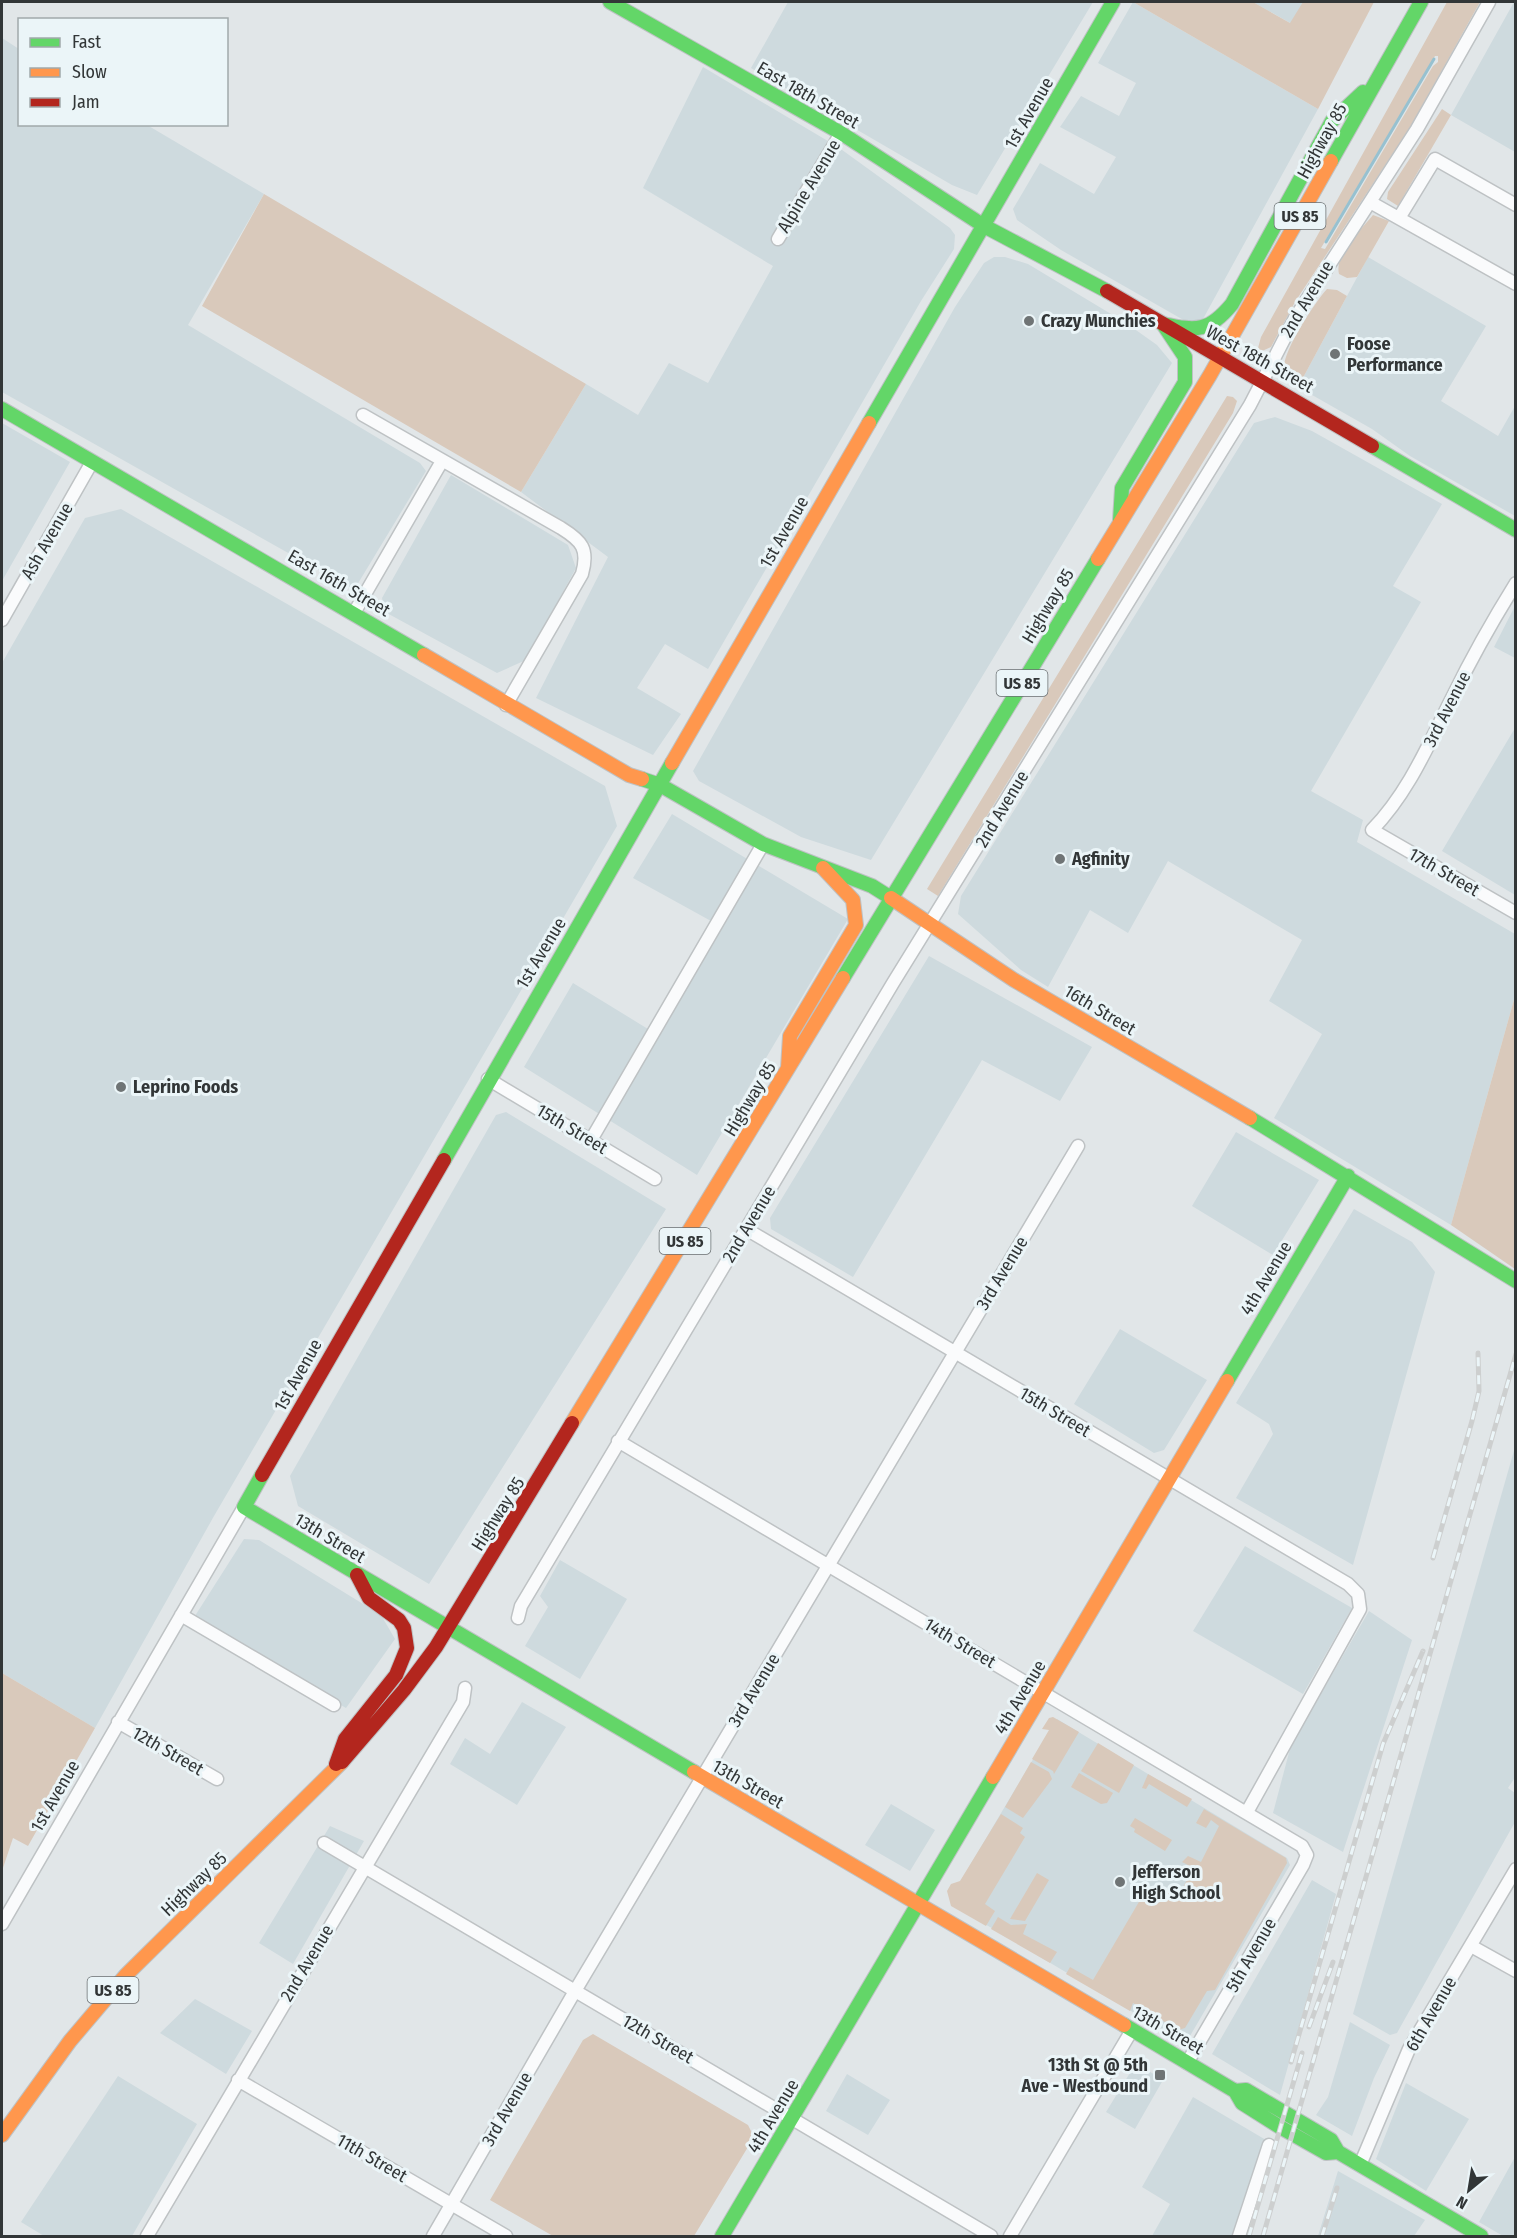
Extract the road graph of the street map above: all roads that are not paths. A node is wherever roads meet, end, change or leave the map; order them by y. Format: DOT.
graph roads {
  1 [pos="610,2"];
  2 [pos="1113,2"];
  3 [pos="1421,2"];
  4 [pos="1489,2"];
  5 [pos="1380,75"];
  6 [pos="841,133"];
  7 [pos="1370,202"];
  8 [pos="1515,205"];
  9 [pos="1399,218"];
  10 [pos="984,226"];
  11 [pos="778,239"];
  12 [pos="1515,284"];
  13 [pos="1163,324"];
  14 [pos="1220,358"];
  15 [pos="1262,381"];
  16 [pos="2,409"];
  17 [pos="363,415"];
  18 [pos="442,461"];
  19 [pos="92,462"];
  20 [pos="1120,522"];
  21 [pos="1515,530"];
  22 [pos="1515,583"];
  23 [pos="354,613"];
  24 [pos="2,620"];
  25 [pos="506,705"];
  26 [pos="660,784"];
  27 [pos="1372,830"];
  28 [pos="763,844"];
  29 [pos="823,868"];
  30 [pos="893,898"];
  31 [pos="1515,913"];
  32 [pos="931,923"];
  33 [pos="787,1071"];
  34 [pos="488,1080"];
  35 [pos="591,1140"];
  36 [pos="1077,1146"];
  37 [pos="1348,1176"];
  38 [pos="655,1179"];
  39 [pos="746,1229"];
  40 [pos="1515,1281"];
  41 [pos="955,1353"];
  42 [pos="618,1441"];
  43 [pos="1170,1480"];
  44 [pos="244,1507"];
  45 [pos="829,1564"];
  46 [pos="357,1575"];
  47 [pos="181,1616"];
  48 [pos="518,1618"];
  49 [pos="448,1629"];
  50 [pos="465,1688"];
  51 [pos="1044,1692"];
  52 [pos="334,1705"];
  53 [pos="118,1722"];
  54 [pos="332,1774"];
  55 [pos="702,1778"];
  56 [pos="217,1779"];
  57 [pos="1247,1812"];
  58 [pos="324,1843"];
  59 [pos="1302,1846"];
  60 [pos="365,1867"];
  61 [pos="1515,1869"];
  62 [pos="919,1905"];
  63 [pos="2,1924"];
  64 [pos="1471,1946"];
  65 [pos="1515,1971"];
  66 [pos="575,1991"];
  67 [pos="1132,2030"];
  68 [pos="1187,2063"];
  69 [pos="238,2079"];
  70 [pos="793,2119"];
  71 [pos="2,2135"];
  72 [pos="1269,2145"];
  73 [pos="1359,2165"];
  74 [pos="452,2204"];
  75 [pos="147,2236"];
  76 [pos="433,2236"];
  77 [pos="506,2236"];
  78 [pos="722,2236"];
  79 [pos="991,2236"];
  80 [pos="1010,2236"];
  81 [pos="1239,2236"];
  82 [pos="1481,2236"];
  1 -- 6 [label="main road, East 18th Street"];
  2 -- 10 [label="main road, 1st Avenue"];
  3 -- 5 [label="main road, Highway 85 / US 85"];
  4 -- 7 [label="street, 2nd Avenue"];
  5 -- 13 [label="main road"];
  5 -- 14 [label="main road, Highway 85 / US 85"];
  6 -- 10 [label="main road, East 18th Street"];
  6 -- 11 [label="street, Alpine Avenue"];
  7 -- 9 [label="street"];
  7 -- 15 [label="street, 2nd Avenue"];
  8 -- 9 [label="street"];
  9 -- 12 [label="street"];
  10 -- 13 [label="main road, West 18th Street"];
  10 -- 26 [label="main road, 1st Avenue"];
  13 -- 14 [label="main road, West 18th Street"];
  13 -- 20 [label="main road"];
  14 -- 15 [label="main road, West 18th Street"];
  14 -- 20 [label="main road, Highway 85 / US 85"];
  15 -- 21 [label="main road, West 18th Street"];
  15 -- 32 [label="street, 2nd Avenue"];
  16 -- 19 [label="main road, East 16th Street"];
  17 -- 18 [label="street"];
  18 -- 23 [label="street"];
  18 -- 25 [label="street"];
  19 -- 23 [label="main road, East 16th Street"];
  19 -- 24 [label="street, Ash Avenue"];
  20 -- 30 [label="main road, Highway 85 / US 85"];
  22 -- 27 [label="street, 3rd Avenue"];
  23 -- 25 [label="main road, East 16th Street"];
  25 -- 26 [label="main road, East 16th Street"];
  26 -- 28 [label="main road, 16th Street"];
  26 -- 34 [label="main road, 1st Avenue"];
  27 -- 31 [label="street, 17th Street"];
  28 -- 29 [label="main road, 16th Street"];
  28 -- 35 [label="street"];
  29 -- 30 [label="main road, 16th Street"];
  29 -- 33 [label="main road"];
  30 -- 32 [label="main road, 16th Street"];
  30 -- 33 [label="main road, Highway 85 / US 85"];
  32 -- 37 [label="main road, 16th Street"];
  32 -- 39 [label="street, 2nd Avenue"];
  33 -- 49 [label="main road, Highway 85 / US 85"];
  34 -- 35 [label="street, 15th Street"];
  34 -- 44 [label="main road, 1st Avenue"];
  35 -- 38 [label="street, 15th Street"];
  36 -- 41 [label="street, 3rd Avenue"];
  37 -- 40 [label="main road, 16th Street"];
  37 -- 43 [label="main road, 4th Avenue"];
  39 -- 41 [label="street, 15th Street"];
  39 -- 42 [label="street, 2nd Avenue"];
  41 -- 43 [label="street, 15th Street"];
  41 -- 45 [label="street, 3rd Avenue"];
  42 -- 45 [label="street, 14th Street"];
  42 -- 48 [label="street, 2nd Avenue"];
  43 -- 51 [label="main road, 4th Avenue"];
  43 -- 57 [label="street, 15th Street"];
  44 -- 46 [label="main road, 13th Street"];
  44 -- 47 [label="street, 1st Avenue"];
  45 -- 51 [label="street, 14th Street"];
  45 -- 55 [label="street, 3rd Avenue"];
  46 -- 49 [label="main road, 13th Street"];
  46 -- 54 [label="main road"];
  47 -- 52 [label="street"];
  47 -- 53 [label="street, 1st Avenue"];
  49 -- 54 [label="main road, Highway 85 / US 85"];
  49 -- 55 [label="main road, 13th Street"];
  50 -- 60 [label="street, 2nd Avenue"];
  51 -- 57 [label="street, 14th Street"];
  51 -- 62 [label="main road, 4th Avenue"];
  53 -- 56 [label="street, 12th Street"];
  53 -- 63 [label="street, 1st Avenue"];
  54 -- 71 [label="main road, Highway 85 / US 85"];
  55 -- 62 [label="main road, 13th Street"];
  55 -- 66 [label="street, 3rd Avenue"];
  57 -- 59 [label="street, 14th Street"];
  58 -- 60 [label="street, 12th Street"];
  59 -- 68 [label="street, 5th Avenue"];
  60 -- 66 [label="street, 12th Street"];
  60 -- 69 [label="street, 2nd Avenue"];
  61 -- 64 [label="street, 6th Avenue"];
  62 -- 67 [label="main road, 13th Street"];
  62 -- 70 [label="main road, 4th Avenue"];
  64 -- 65 [label="street"];
  64 -- 73 [label="street, 6th Avenue"];
  66 -- 70 [label="street, 12th Street"];
  66 -- 74 [label="street, 3rd Avenue"];
  67 -- 68 [label="main road, 13th Street"];
  67 -- 80 [label="street"];
  68 -- 73 [label="main road, 13th Street"];
  69 -- 74 [label="street, 11th Street"];
  69 -- 75 [label="street, 2nd Avenue"];
  70 -- 78 [label="main road, 4th Avenue"];
  70 -- 79 [label="street, 12th Street"];
  72 -- 81 [label="street"];
  73 -- 82 [label="main road, 13th Street"];
  74 -- 76 [label="street, 3rd Avenue"];
  74 -- 77 [label="street, 11th Street"];
}
